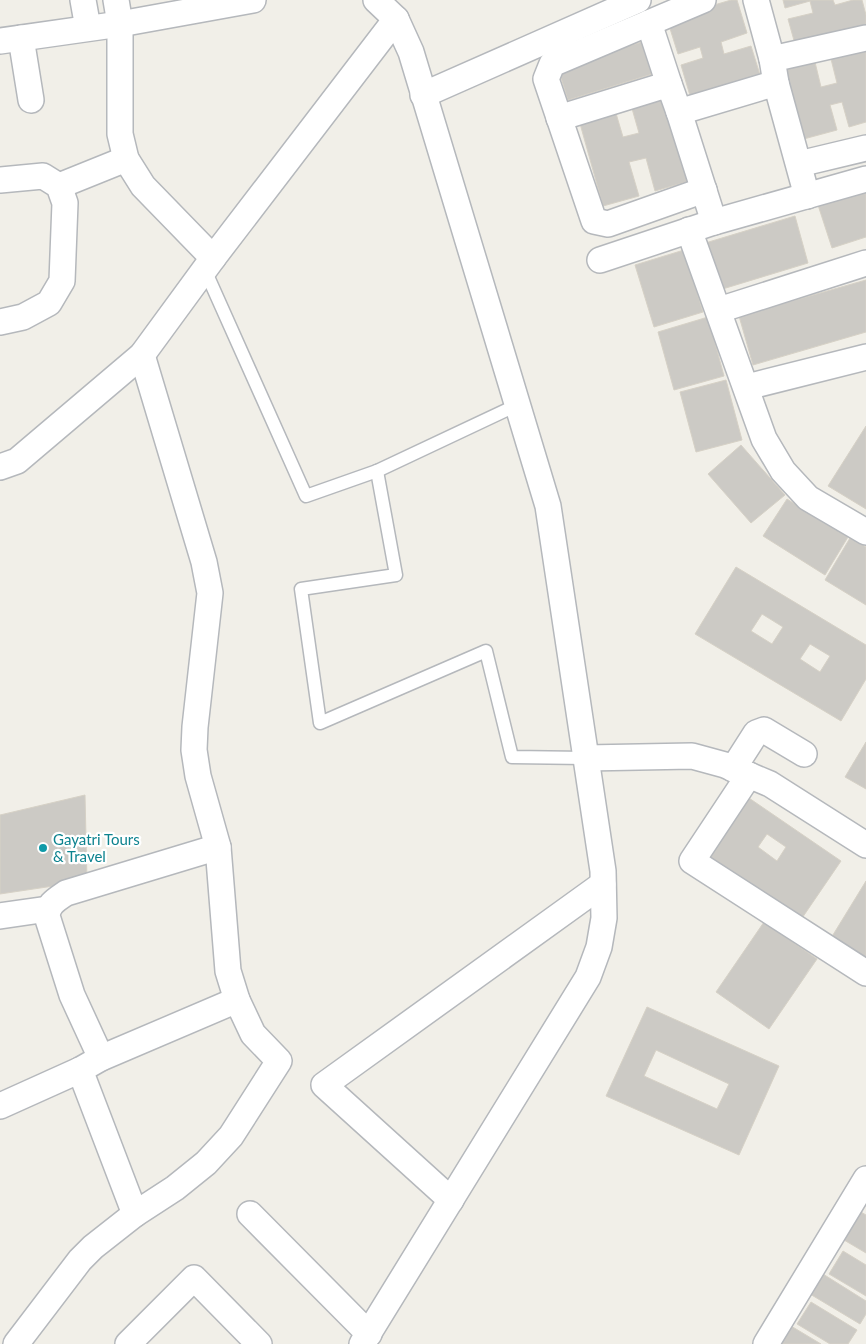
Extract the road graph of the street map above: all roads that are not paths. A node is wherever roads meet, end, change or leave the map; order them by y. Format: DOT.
graph roads {
  1 [pos="83,0"];
  2 [pos="253,0"];
  3 [pos="376,0"];
  4 [pos="638,0"];
  5 [pos="704,0"];
  6 [pos="756,0"];
  7 [pos="118,12"];
  8 [pos="396,19"];
  9 [pos="648,23"];
  10 [pos="88,28"];
  11 [pos="866,38"];
  12 [pos="10,39"];
  13 [pos="774,71"];
  14 [pos="669,84"];
  15 [pos="423,95"];
  16 [pos="32,100"];
  17 [pos="679,112"];
  18 [pos="559,118"];
  19 [pos="866,148"];
  20 [pos="126,159"];
  21 [pos="798,164"];
  22 [pos="866,179"];
  23 [pos="0,180"];
  24 [pos="59,186"];
  25 [pos="704,190"];
  26 [pos="807,196"];
  27 [pos="714,222"];
  28 [pos="689,230"];
  29 [pos="600,260"];
  30 [pos="866,263"];
  31 [pos="209,264"];
  32 [pos="719,310"];
  33 [pos="0,322"];
  34 [pos="142,355"];
  35 [pos="866,357"];
  36 [pos="747,387"];
  37 [pos="517,405"];
  38 [pos="0,467"];
  39 [pos="377,471"];
  40 [pos="866,532"];
  41 [pos="804,754"];
  42 [pos="586,758"];
  43 [pos="741,772"];
  44 [pos="866,845"];
  45 [pos="218,847"];
  46 [pos="603,884"];
  47 [pos="48,909"];
  48 [pos="0,916"];
  49 [pos="866,973"];
  50 [pos="237,1000"];
  51 [pos="91,1064"];
  52 [pos="0,1106"];
  53 [pos="866,1179"];
  54 [pos="451,1200"];
  55 [pos="135,1214"];
  56 [pos="250,1214"];
  57 [pos="366,1339"];
  58 [pos="16,1344"];
  59 [pos="128,1344"];
  60 [pos="259,1344"];
  61 [pos="766,1344"];
  1 -- 10 [label="street"];
  2 -- 7 [label="street"];
  3 -- 8 [label="street"];
  4 -- 15 [label="street"];
  5 -- 9 [label="street"];
  6 -- 13 [label="street"];
  7 -- 10 [label="street"];
  7 -- 20 [label="street"];
  8 -- 15 [label="street"];
  8 -- 31 [label="street"];
  9 -- 14 [label="street"];
  9 -- 18 [label="street"];
  10 -- 12 [label="street"];
  11 -- 13 [label="street"];
  12 -- 16 [label="street"];
  13 -- 17 [label="street"];
  13 -- 21 [label="street"];
  14 -- 17 [label="street"];
  14 -- 18 [label="street"];
  15 -- 37 [label="street"];
  17 -- 25 [label="street"];
  18 -- 25 [label="street"];
  19 -- 21 [label="street"];
  20 -- 24 [label="street"];
  20 -- 31 [label="street"];
  21 -- 26 [label="street"];
  22 -- 26 [label="street"];
  23 -- 24 [label="street"];
  24 -- 33 [label="street"];
  25 -- 27 [label="street"];
  26 -- 27 [label="street"];
  27 -- 28 [label="street"];
  28 -- 29 [label="street"];
  28 -- 32 [label="street"];
  30 -- 32 [label="street"];
  31 -- 34 [label="street"];
  31 -- 39 [label="lane"];
  32 -- 36 [label="street"];
  34 -- 38 [label="street"];
  34 -- 45 [label="street"];
  35 -- 36 [label="street"];
  36 -- 40 [label="street"];
  37 -- 39 [label="lane"];
  37 -- 42 [label="street"];
  39 -- 42 [label="lane"];
  41 -- 43 [label="street"];
  42 -- 43 [label="street"];
  42 -- 46 [label="street"];
  43 -- 44 [label="street"];
  43 -- 49 [label="street"];
  45 -- 47 [label="street"];
  45 -- 50 [label="street"];
  46 -- 54 [label="street"];
  46 -- 54 [label="street"];
  47 -- 48 [label="street"];
  47 -- 51 [label="street"];
  50 -- 51 [label="street"];
  50 -- 55 [label="street"];
  51 -- 52 [label="street"];
  51 -- 55 [label="street"];
  53 -- 61 [label="street"];
  54 -- 57 [label="street"];
  55 -- 58 [label="street"];
  56 -- 57 [label="street"];
  59 -- 60 [label="street"];
}
